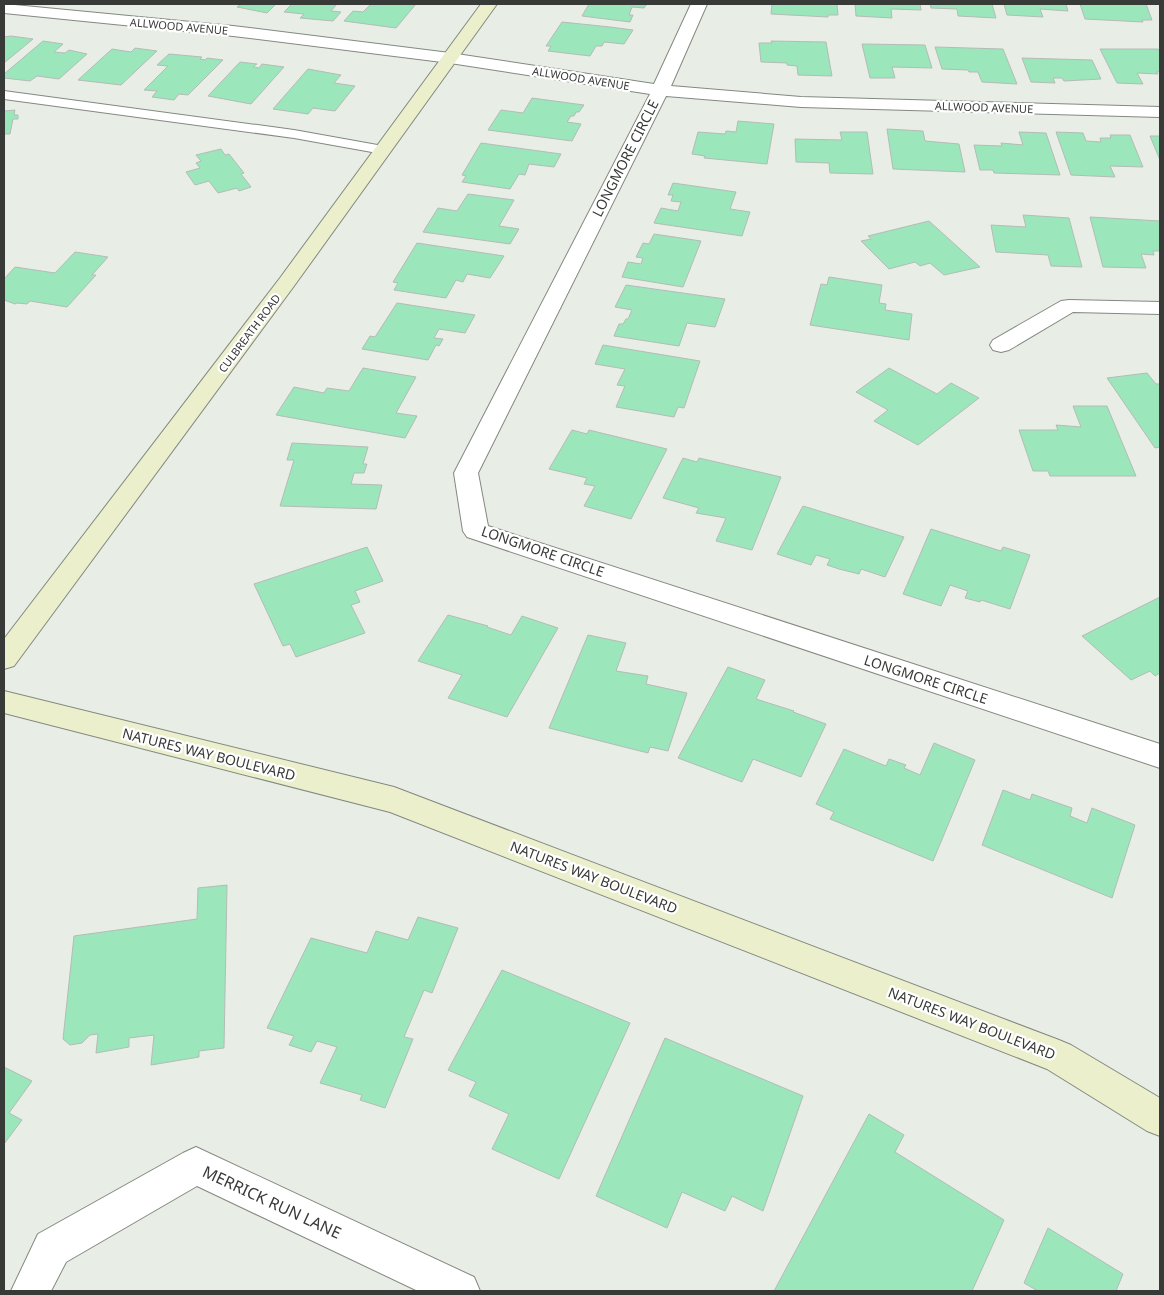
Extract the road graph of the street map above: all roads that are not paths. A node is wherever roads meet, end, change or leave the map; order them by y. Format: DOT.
graph roads {
  1 [pos="489,4"];
  2 [pos="699,4"];
  3 [pos="4,8"];
  4 [pos="163,10"];
  5 [pos="151,23"];
  6 [pos="450,58"];
  7 [pos="660,90"];
  8 [pos="4,95"];
  9 [pos="1160,112"];
  10 [pos="383,150"];
  11 [pos="1160,308"];
  12 [pos="1001,345"];
  13 [pos="4,659"];
  14 [pos="4,702"];
  15 [pos="1160,756"];
  16 [pos="1160,1118"];
  17 [pos="31,1291"];
  18 [pos="460,1291"];
  1 -- 6 [label="street, CULBREATH ROAD"];
  2 -- 7 [label="street, LONGMORE CIRCLE"];
  3 -- 5 [label="street, ALLWOOD AVENUE"];
  4 -- 5 [label="street"];
  5 -- 6 [label="street, ALLWOOD AVENUE"];
  6 -- 7 [label="street, ALLWOOD AVENUE"];
  6 -- 10 [label="street, CULBREATH ROAD"];
  7 -- 9 [label="street, ALLWOOD AVENUE"];
  7 -- 15 [label="street, LONGMORE CIRCLE"];
  8 -- 10 [label="lane"];
  10 -- 13 [label="street, CULBREATH ROAD"];
  11 -- 12 [label="street"];
  14 -- 16 [label="street, NATURES WAY BOULEVARD"];
  17 -- 18 [label="street, MERRICK RUN LANE"];
}
